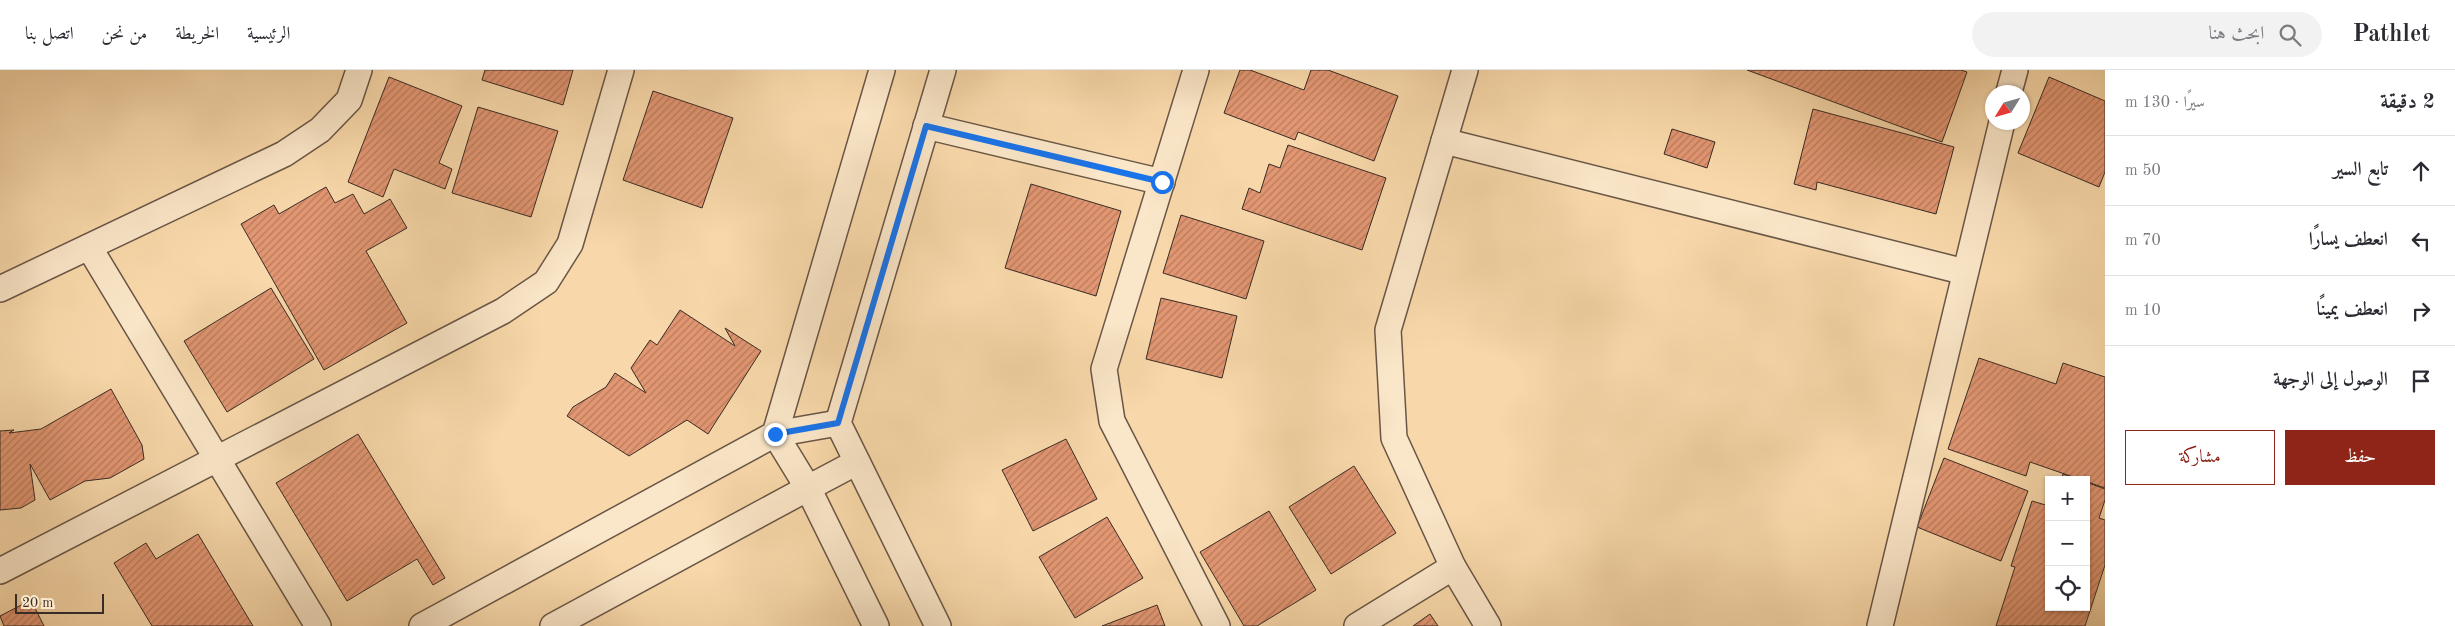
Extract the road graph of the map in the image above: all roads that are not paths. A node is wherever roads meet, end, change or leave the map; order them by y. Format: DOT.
graph roads {
  1 [pos="359,70"];
  2 [pos="621,70"];
  3 [pos="882,70"];
  4 [pos="943,70"];
  5 [pos="1196,70"];
  6 [pos="1465,70"];
  7 [pos="2015,70"];
  8 [pos="2011,85"];
  9 [pos="926,126"];
  10 [pos="2000,130"];
  11 [pos="1444,140"];
  12 [pos="1162,182"];
  13 [pos="90,247"];
  14 [pos="1965,272"];
  15 [pos="0,289"];
  16 [pos="838,423"];
  17 [pos="775,434"];
  18 [pos="216,459"];
  19 [pos="857,462"];
  20 [pos="808,488"];
  21 [pos="1453,567"];
  22 [pos="0,571"];
  23 [pos="318,626"];
  24 [pos="422,626"];
  25 [pos="553,626"];
  26 [pos="876,626"];
  27 [pos="938,626"];
  28 [pos="1217,626"];
  29 [pos="1357,626"];
  30 [pos="1488,626"];
  31 [pos="1880,626"];
  1 -- 13 [label="street"];
  2 -- 18 [label="street"];
  3 -- 17 [label="street"];
  4 -- 9 [label="street"];
  5 -- 12 [label="street"];
  6 -- 11 [label="street"];
  7 -- 8 [label="street"];
  9 -- 12 [label="street"];
  9 -- 16 [label="street"];
  10 -- 14 [label="street"];
  11 -- 14 [label="street"];
  11 -- 21 [label="street"];
  12 -- 28 [label="street"];
  13 -- 15 [label="street"];
  13 -- 18 [label="street"];
  14 -- 31 [label="street"];
  16 -- 17 [label="street"];
  16 -- 19 [label="street"];
  17 -- 20 [label="street"];
  17 -- 24 [label="street"];
  18 -- 22 [label="street"];
  18 -- 23 [label="street"];
  19 -- 20 [label="street"];
  19 -- 27 [label="street"];
  20 -- 25 [label="street"];
  20 -- 26 [label="street"];
  21 -- 29 [label="street"];
  21 -- 30 [label="street"];
}
